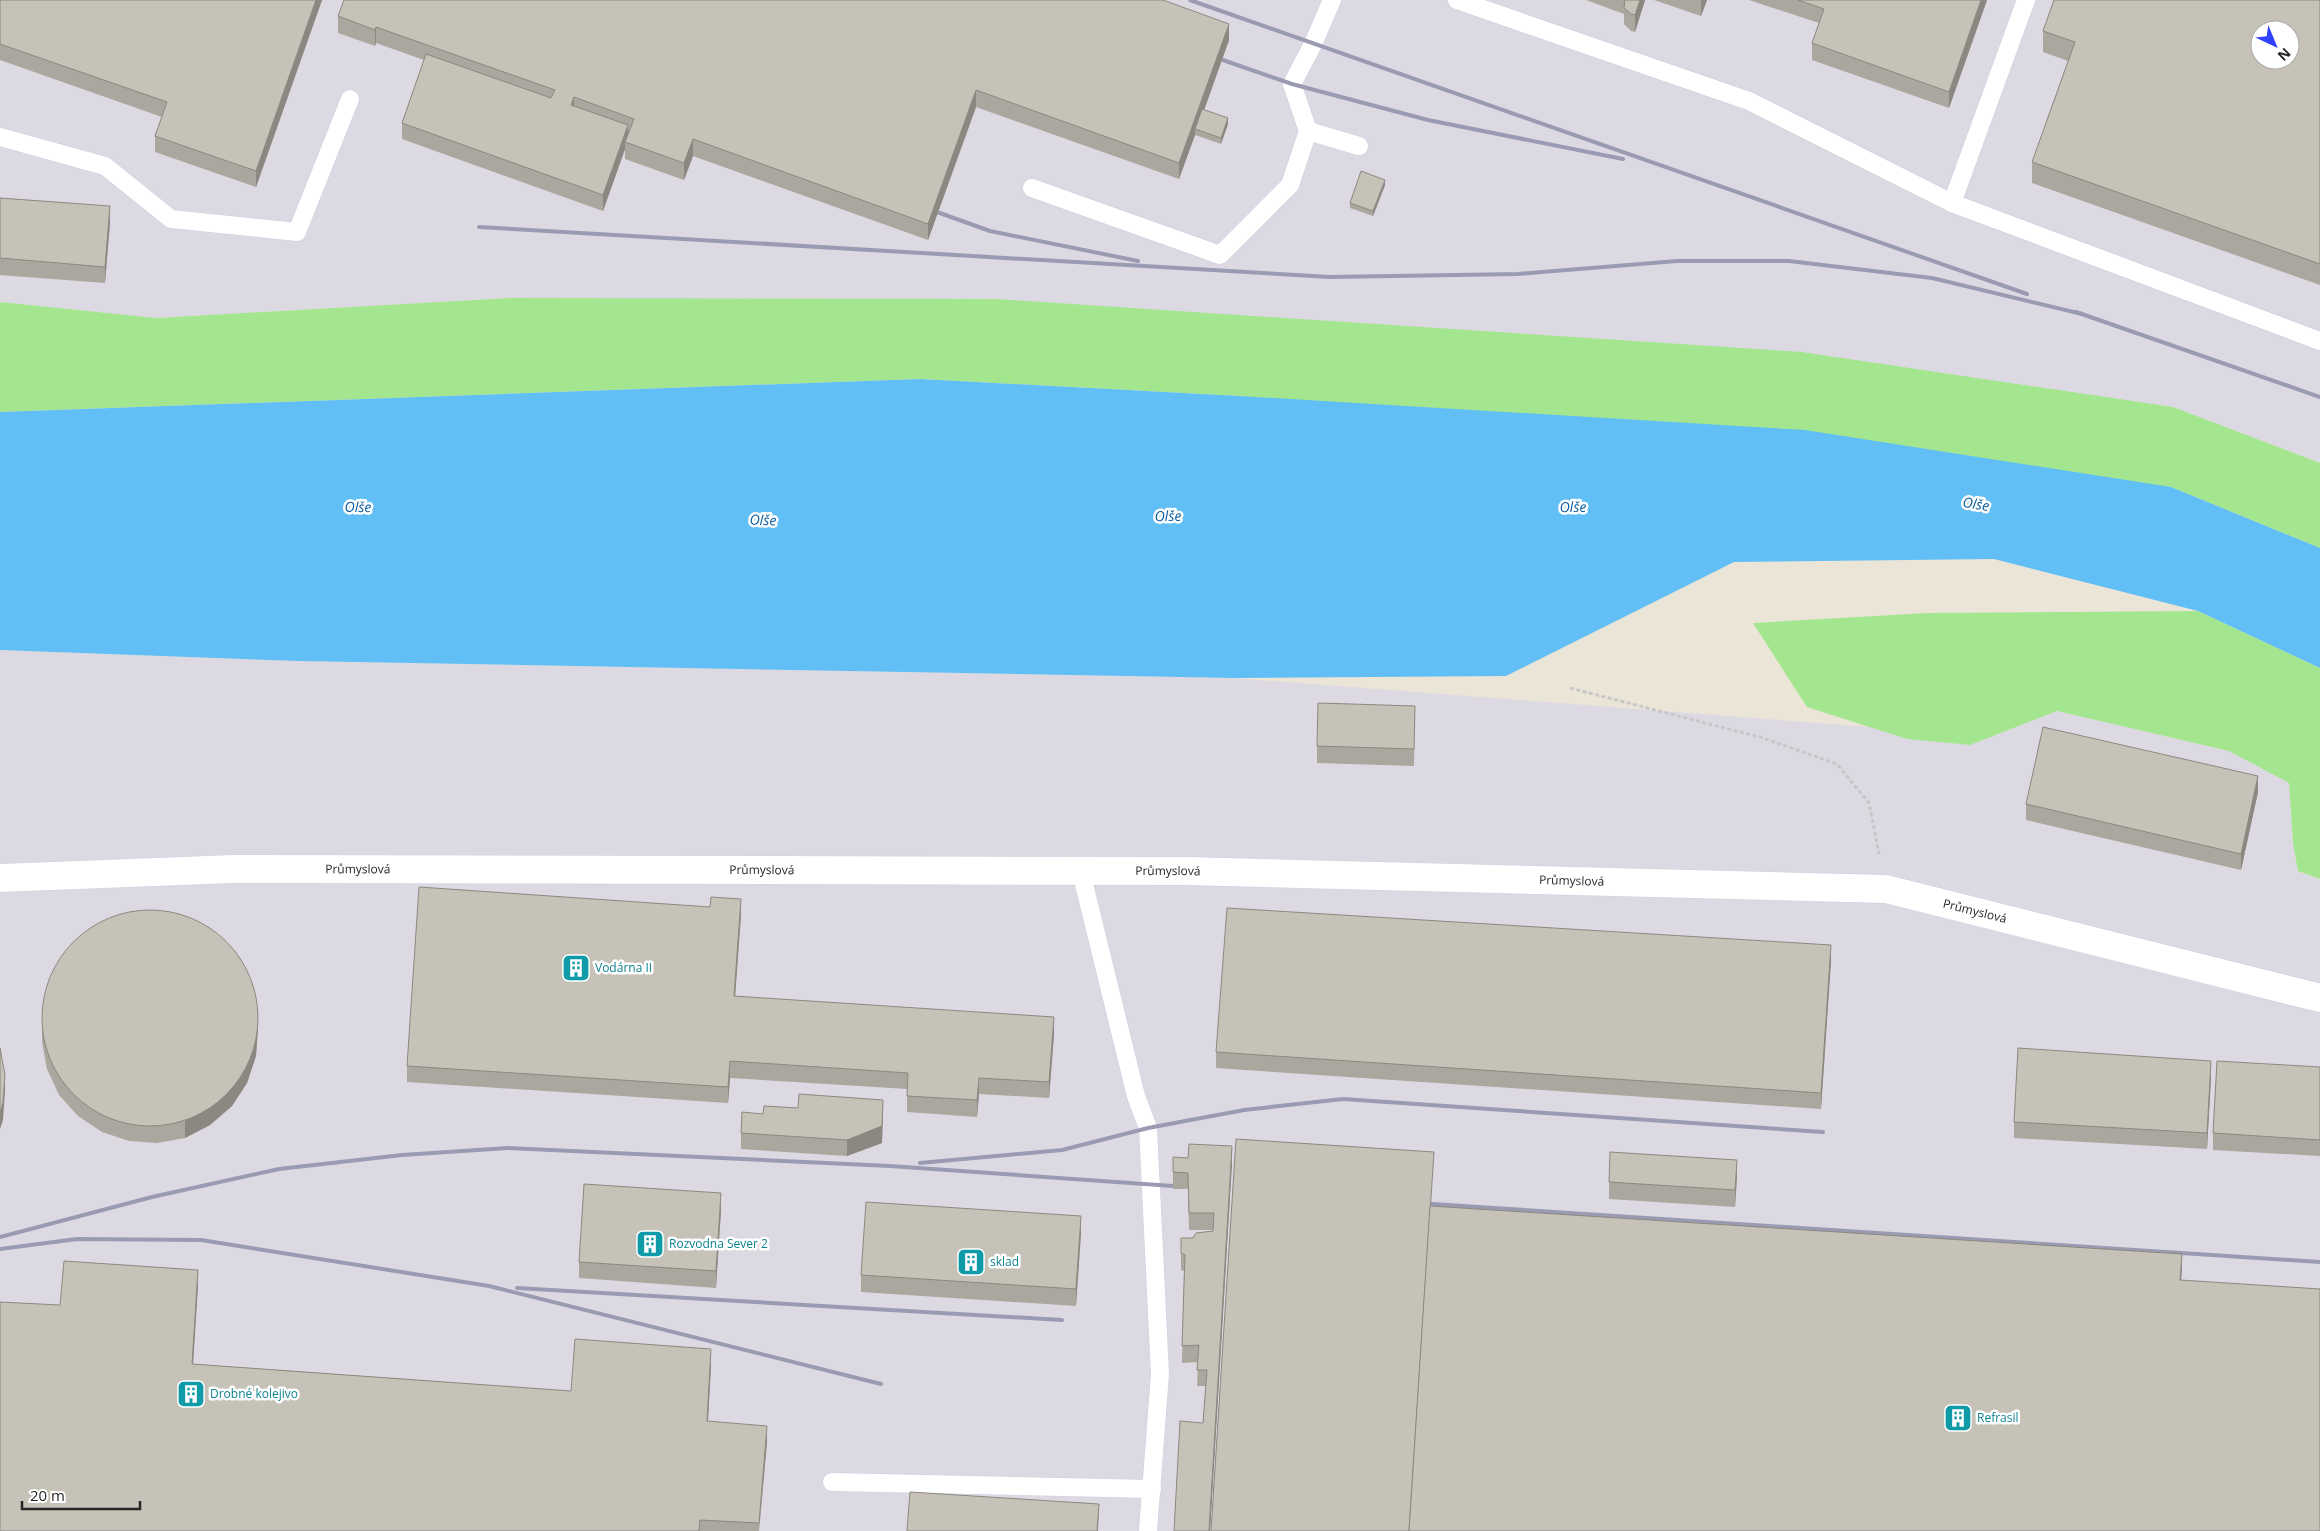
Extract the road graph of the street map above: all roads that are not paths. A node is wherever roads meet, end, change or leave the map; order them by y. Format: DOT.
graph roads {
  1 [pos="1332,0"];
  2 [pos="1457,0"];
  3 [pos="2026,0"];
  4 [pos="350,99"];
  5 [pos="1308,131"];
  6 [pos="0,137"];
  7 [pos="1359,146"];
  8 [pos="1032,188"];
  9 [pos="1952,204"];
  10 [pos="2320,341"];
  11 [pos="1081,872"];
  12 [pos="0,878"];
  13 [pos="2320,998"];
  14 [pos="832,1482"];
  15 [pos="1152,1489"];
  16 [pos="1148,1531"];
  1 -- 5 [label="lane"];
  2 -- 9 [label="lane"];
  3 -- 9 [label="lane"];
  4 -- 6 [label="lane"];
  5 -- 7 [label="lane"];
  5 -- 8 [label="lane"];
  9 -- 10 [label="lane"];
  11 -- 12 [label="street, Průmyslová"];
  11 -- 13 [label="street, Průmyslová"];
  11 -- 15 [label="lane"];
  14 -- 15 [label="lane"];
  15 -- 16 [label="lane"];
}
